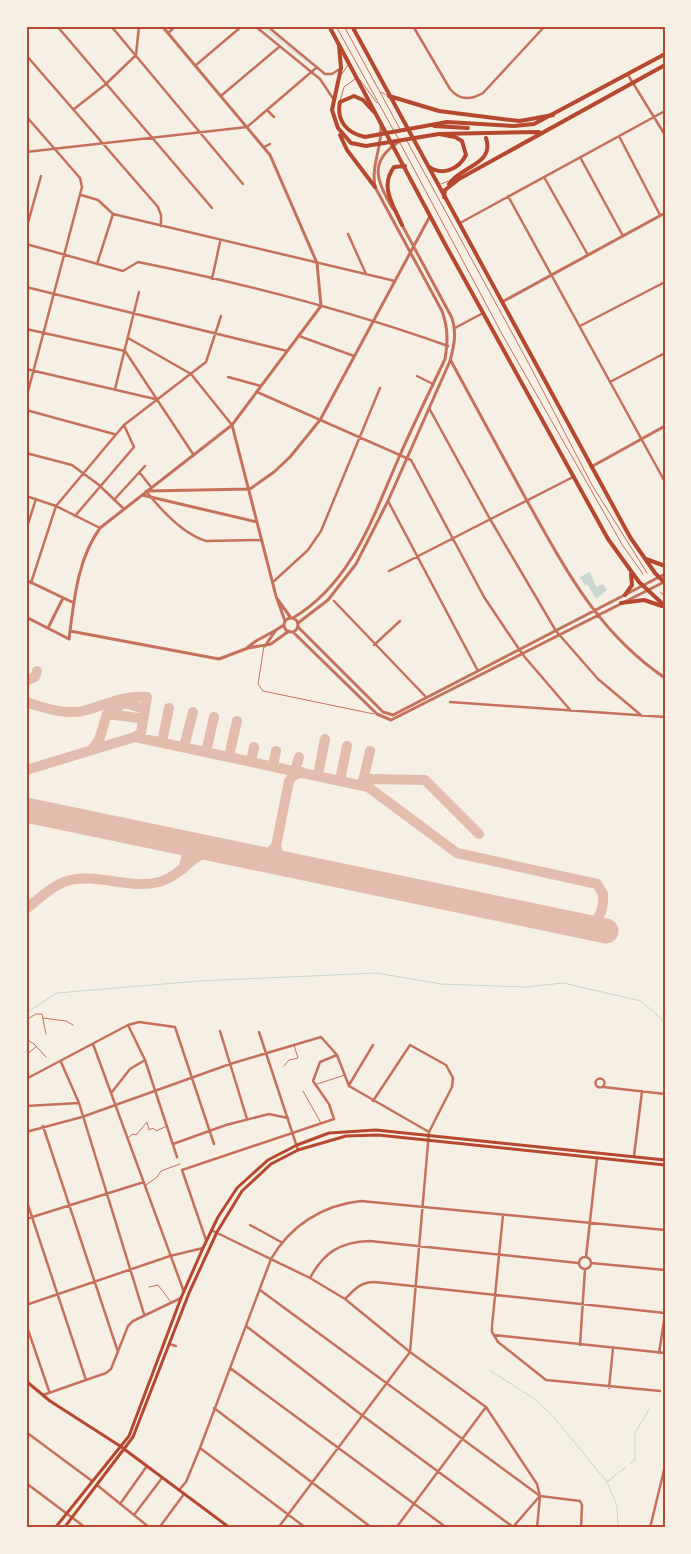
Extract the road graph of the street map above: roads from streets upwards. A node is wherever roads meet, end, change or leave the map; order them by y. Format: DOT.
graph roads {
  1 [pos="57,26"];
  2 [pos="111,26"];
  3 [pos="138,26"];
  4 [pos="162,26"];
  5 [pos="176,26"];
  6 [pos="242,26"];
  7 [pos="255,26"];
  8 [pos="267,26"];
  9 [pos="329,26"];
  10 [pos="352,26"];
  11 [pos="413,26"];
  12 [pos="545,26"];
  13 [pos="168,33"];
  14 [pos="338,43"];
  15 [pos="279,48"];
  16 [pos="665,54"];
  17 [pos="26,55"];
  18 [pos="136,55"];
  19 [pos="196,65"];
  20 [pos="665,65"];
  21 [pos="316,68"];
  22 [pos="341,68"];
  23 [pos="311,72"];
  24 [pos="628,74"];
  25 [pos="633,83"];
  26 [pos="106,84"];
  27 [pos="222,95"];
  28 [pos="389,96"];
  29 [pos="334,100"];
  30 [pos="74,109"];
  31 [pos="267,110"];
  32 [pos="665,111"];
  33 [pos="375,113"];
  34 [pos="553,115"];
  35 [pos="26,116"];
  36 [pos="274,117"];
  37 [pos="655,117"];
  38 [pos="381,125"];
  39 [pos="427,125"];
  40 [pos="247,127"];
  41 [pos="338,128"];
  42 [pos="468,128"];
  43 [pos="548,129"];
  44 [pos="199,132"];
  45 [pos="439,134"];
  46 [pos="665,135"];
  47 [pos="619,136"];
  48 [pos="152,138"];
  49 [pos="486,138"];
  50 [pos="401,141"];
  51 [pos="102,143"];
  52 [pos="270,144"];
  53 [pos="264,147"];
  54 [pos="55,149"];
  55 [pos="26,152"];
  56 [pos="580,157"];
  57 [pos="427,165"];
  58 [pos="405,166"];
  59 [pos="41,176"];
  60 [pos="544,177"];
  61 [pos="243,184"];
  62 [pos="448,186"];
  63 [pos="375,187"];
  64 [pos="80,195"];
  65 [pos="508,196"];
  66 [pos="444,199"];
  67 [pos="212,208"];
  68 [pos="665,213"];
  69 [pos="113,214"];
  70 [pos="430,216"];
  71 [pos="660,216"];
  72 [pos="458,224"];
  73 [pos="402,225"];
  74 [pos="161,226"];
  75 [pos="26,230"];
  76 [pos="348,234"];
  77 [pos="623,236"];
  78 [pos="220,241"];
  79 [pos="26,244"];
  80 [pos="414,247"];
  81 [pos="411,252"];
  82 [pos="64,255"];
  83 [pos="588,255"];
  84 [pos="317,263"];
  85 [pos="96,264"];
  86 [pos="366,274"];
  87 [pos="551,275"];
  88 [pos="212,280"];
  89 [pos="394,281"];
  90 [pos="665,282"];
  91 [pos="26,287"];
  92 [pos="139,292"];
  93 [pos="53,294"];
  94 [pos="502,302"];
  95 [pos="321,306"];
  96 [pos="484,313"];
  97 [pos="135,314"];
  98 [pos="221,316"];
  99 [pos="375,320"];
  100 [pos="580,326"];
  101 [pos="455,328"];
  102 [pos="26,329"];
  103 [pos="42,333"];
  104 [pos="217,334"];
  105 [pos="300,336"];
  106 [pos="128,338"];
  107 [pos="448,346"];
  108 [pos="125,351"];
  109 [pos="287,351"];
  110 [pos="665,353"];
  111 [pos="354,356"];
  112 [pos="450,361"];
  113 [pos="26,369"];
  114 [pos="32,370"];
  115 [pos="191,374"];
  116 [pos="417,376"];
  117 [pos="228,377"];
  118 [pos="610,382"];
  119 [pos="433,384"];
  120 [pos="261,386"];
  121 [pos="380,388"];
  122 [pos="114,390"];
  123 [pos="257,392"];
  124 [pos="26,399"];
  125 [pos="156,399"];
  126 [pos="429,408"];
  127 [pos="26,410"];
  128 [pos="320,420"];
  129 [pos="232,424"];
  130 [pos="124,425"];
  131 [pos="665,426"];
  132 [pos="114,434"];
  133 [pos="361,438"];
  134 [pos="640,439"];
  135 [pos="26,452"];
  136 [pos="193,454"];
  137 [pos="400,454"];
  138 [pos="408,457"];
  139 [pos="145,466"];
  140 [pos="590,467"];
  141 [pos="83,472"];
  142 [pos="140,473"];
  143 [pos="574,476"];
  144 [pos="665,482"];
  145 [pos="99,485"];
  146 [pos="152,487"];
  147 [pos="250,488"];
  148 [pos="146,491"];
  149 [pos="142,495"];
  150 [pos="26,496"];
  151 [pos="150,496"];
  152 [pos="36,499"];
  153 [pos="114,500"];
  154 [pos="527,500"];
  155 [pos="388,501"];
  156 [pos="56,506"];
  157 [pos="124,509"];
  158 [pos="75,516"];
  159 [pos="490,519"];
  160 [pos="257,522"];
  161 [pos="100,528"];
  162 [pos="26,530"];
  163 [pos="454,538"];
  164 [pos="262,540"];
  165 [pos="418,555"];
  166 [pos="642,556"];
  167 [pos="665,566"];
  168 [pos="630,570"];
  169 [pos="389,571"];
  170 [pos="665,574"];
  171 [pos="659,578"];
  172 [pos="26,580"];
  173 [pos="272,582"];
  174 [pos="664,582"];
  175 [pos="31,583"];
  176 [pos="643,586"];
  177 [pos="647,590"];
  178 [pos="625,595"];
  179 [pos="276,596"];
  180 [pos="63,598"];
  181 [pos="334,601"];
  182 [pos="74,603"];
  183 [pos="621,603"];
  184 [pos="665,607"];
  185 [pos="593,611"];
  186 [pos="597,616"];
  187 [pos="26,617"];
  188 [pos="292,618"];
  189 [pos="400,621"];
  190 [pos="285,623"];
  191 [pos="298,625"];
  192 [pos="48,628"];
  193 [pos="276,630"];
  194 [pos="70,631"];
  195 [pos="556,631"];
  196 [pos="291,632"];
  197 [pos="560,636"];
  198 [pos="374,645"];
  199 [pos="265,646"];
  200 [pos="248,648"];
  201 [pos="520,650"];
  202 [pos="523,655"];
  203 [pos="478,671"];
  204 [pos="665,678"];
  205 [pos="427,698"];
  206 [pos="430,701"];
  207 [pos="450,702"];
  208 [pos="571,711"];
  209 [pos="642,716"];
  210 [pos="665,717"];
  211 [pos="128,1025"];
  212 [pos="220,1031"];
  213 [pos="259,1032"];
  214 [pos="93,1044"];
  215 [pos="373,1045"];
  216 [pos="267,1053"];
  217 [pos="336,1055"];
  218 [pos="145,1060"];
  219 [pos="60,1062"];
  220 [pos="230,1064"];
  221 [pos="192,1077"];
  222 [pos="26,1079"];
  223 [pos="349,1086"];
  224 [pos="603,1087"];
  225 [pos="154,1090"];
  226 [pos="642,1091"];
  227 [pos="112,1092"];
  228 [pos="665,1094"];
  229 [pos="373,1101"];
  230 [pos="79,1102"];
  231 [pos="117,1105"];
  232 [pos="26,1106"];
  233 [pos="82,1117"];
  234 [pos="288,1118"];
  235 [pos="247,1119"];
  236 [pos="43,1126"];
  237 [pos="26,1132"];
  238 [pos="210,1132"];
  239 [pos="429,1132"];
  240 [pos="293,1134"];
  241 [pos="429,1137"];
  242 [pos="428,1142"];
  243 [pos="173,1144"];
  244 [pos="214,1144"];
  245 [pos="297,1145"];
  246 [pos="298,1150"];
  247 [pos="177,1157"];
  248 [pos="598,1157"];
  249 [pos="634,1157"];
  250 [pos="665,1160"];
  251 [pos="634,1162"];
  252 [pos="665,1165"];
  253 [pos="145,1184"];
  254 [pos="107,1193"];
  255 [pos="26,1199"];
  256 [pos="69,1205"];
  257 [pos="422,1207"];
  258 [pos="503,1215"];
  259 [pos="32,1218"];
  260 [pos="26,1219"];
  261 [pos="590,1223"];
  262 [pos="250,1225"];
  263 [pos="211,1230"];
  264 [pos="665,1230"];
  265 [pos="217,1232"];
  266 [pos="206,1240"];
  267 [pos="281,1242"];
  268 [pos="419,1246"];
  269 [pos="202,1248"];
  270 [pos="499,1254"];
  271 [pos="170,1256"];
  272 [pos="586,1256"];
  273 [pos="271,1259"];
  274 [pos="578,1263"];
  275 [pos="591,1263"];
  276 [pos="585,1269"];
  277 [pos="130,1270"];
  278 [pos="665,1270"];
  279 [pos="199,1271"];
  280 [pos="204,1272"];
  281 [pos="310,1278"];
  282 [pos="94,1282"];
  283 [pos="414,1287"];
  284 [pos="258,1291"];
  285 [pos="184,1292"];
  286 [pos="56,1295"];
  287 [pos="494,1295"];
  288 [pos="181,1298"];
  289 [pos="345,1299"];
  290 [pos="583,1304"];
  291 [pos="26,1305"];
  292 [pos="144,1314"];
  293 [pos="665,1314"];
  294 [pos="26,1324"];
  295 [pos="246,1326"];
  296 [pos="494,1335"];
  297 [pos="170,1344"];
  298 [pos="580,1345"];
  299 [pos="176,1346"];
  300 [pos="613,1348"];
  301 [pos="118,1352"];
  302 [pos="410,1352"];
  303 [pos="660,1353"];
  304 [pos="665,1353"];
  305 [pos="230,1368"];
  306 [pos="86,1380"];
  307 [pos="26,1381"];
  308 [pos="387,1383"];
  309 [pos="609,1388"];
  310 [pos="660,1391"];
  311 [pos="49,1392"];
  312 [pos="43,1395"];
  313 [pos="486,1407"];
  314 [pos="214,1408"];
  315 [pos="363,1416"];
  316 [pos="26,1432"];
  317 [pos="462,1439"];
  318 [pos="120,1446"];
  319 [pos="200,1448"];
  320 [pos="338,1449"];
  321 [pos="124,1450"];
  322 [pos="147,1466"];
  323 [pos="665,1466"];
  324 [pos="439,1471"];
  325 [pos="162,1478"];
  326 [pos="92,1481"];
  327 [pos="26,1482"];
  328 [pos="313,1483"];
  329 [pos="661,1483"];
  330 [pos="665,1484"];
  331 [pos="97,1485"];
  332 [pos="179,1490"];
  333 [pos="184,1494"];
  334 [pos="540,1496"];
  335 [pos="120,1504"];
  336 [pos="413,1504"];
  337 [pos="67,1513"];
  338 [pos="289,1514"];
  339 [pos="134,1515"];
  340 [pos="73,1517"];
  341 [pos="513,1527"];
  342 [pos="56,1528"];
  343 [pos="64,1528"];
  344 [pos="86,1528"];
  345 [pos="150,1528"];
  346 [pos="159,1528"];
  347 [pos="230,1528"];
  348 [pos="278,1528"];
  349 [pos="306,1528"];
  350 [pos="372,1528"];
  351 [pos="396,1528"];
  352 [pos="448,1528"];
  353 [pos="537,1528"];
  354 [pos="581,1528"];
  355 [pos="650,1528"];
  1 -- 26 [label="street"];
  2 -- 18 [label="street"];
  3 -- 18 [label="street"];
  4 -- 13 [label="street"];
  5 -- 13 [label="street"];
  6 -- 19 [label="street"];
  7 -- 15 [label="street"];
  8 -- 21 [label="street"];
  9 -- 14 [label="main road"];
  10 -- 28 [label="main road"];
  11 -- 12 [label="street"];
  13 -- 19 [label="street"];
  14 -- 22 [label="main road"];
  14 -- 33 [label="main road"];
  15 -- 23 [label="street"];
  15 -- 27 [label="street"];
  16 -- 24 [label="main road"];
  17 -- 30 [label="street"];
  18 -- 26 [label="street"];
  18 -- 44 [label="street"];
  19 -- 27 [label="street"];
  20 -- 25 [label="main road"];
  21 -- 22 [label="street"];
  21 -- 23 [label="street"];
  22 -- 29 [label="main road"];
  23 -- 29 [label="street"];
  23 -- 31 [label="street"];
  24 -- 25 [label="street"];
  24 -- 34 [label="main road"];
  25 -- 37 [label="street"];
  25 -- 43 [label="main road"];
  26 -- 30 [label="street"];
  26 -- 48 [label="street"];
  27 -- 40 [label="street"];
  28 -- 34 [label="main road"];
  28 -- 57 [label="main road"];
  29 -- 41 [label="main road"];
  30 -- 51 [label="street"];
  31 -- 36 [label="street"];
  31 -- 40 [label="street"];
  32 -- 37 [label="street"];
  33 -- 38 [label="main road"];
  33 -- 39 [label="main road"];
  34 -- 39 [label="main road"];
  35 -- 54 [label="street"];
  37 -- 46 [label="street"];
  37 -- 47 [label="street"];
  38 -- 58 [label="main road"];
  38 -- 63 [label="street"];
  39 -- 42 [label="main road"];
  40 -- 44 [label="street"];
  40 -- 53 [label="street"];
  41 -- 50 [label="main road"];
  41 -- 63 [label="main road"];
  43 -- 45 [label="main road"];
  43 -- 62 [label="main road"];
  44 -- 48 [label="street"];
  44 -- 61 [label="street"];
  45 -- 50 [label="main road"];
  45 -- 57 [label="main road"];
  47 -- 56 [label="street"];
  47 -- 71 [label="street"];
  48 -- 51 [label="street"];
  48 -- 67 [label="street"];
  49 -- 62 [label="main road"];
  50 -- 73 [label="street"];
  51 -- 54 [label="street"];
  51 -- 74 [label="street"];
  52 -- 53 [label="street"];
  53 -- 84 [label="street"];
  54 -- 55 [label="street"];
  54 -- 64 [label="street"];
  56 -- 60 [label="street"];
  56 -- 77 [label="street"];
  57 -- 66 [label="main road"];
  58 -- 70 [label="main road"];
  58 -- 73 [label="main road"];
  59 -- 75 [label="street"];
  60 -- 65 [label="street"];
  60 -- 83 [label="street"];
  62 -- 66 [label="main road"];
  63 -- 81 [label="street"];
  64 -- 69 [label="street"];
  64 -- 82 [label="street"];
  65 -- 72 [label="street"];
  65 -- 87 [label="street"];
  66 -- 72 [label="main road"];
  68 -- 71 [label="street"];
  69 -- 74 [label="street"];
  69 -- 85 [label="street"];
  70 -- 80 [label="street"];
  70 -- 96 [label="main road"];
  71 -- 77 [label="street"];
  72 -- 94 [label="main road"];
  73 -- 80 [label="street"];
  74 -- 78 [label="street"];
  76 -- 86 [label="street"];
  77 -- 83 [label="street"];
  78 -- 84 [label="street"];
  78 -- 88 [label="street"];
  79 -- 82 [label="street"];
  80 -- 81 [label="street"];
  80 -- 101 [label="street"];
  81 -- 89 [label="street"];
  81 -- 107 [label="street"];
  82 -- 85 [label="street"];
  82 -- 93 [label="street"];
  83 -- 87 [label="street"];
  84 -- 86 [label="street"];
  84 -- 95 [label="street"];
  85 -- 88 [label="street"];
  86 -- 89 [label="street"];
  87 -- 94 [label="street"];
  87 -- 100 [label="street"];
  88 -- 95 [label="street"];
  89 -- 99 [label="street"];
  90 -- 100 [label="street"];
  91 -- 93 [label="street"];
  92 -- 97 [label="street"];
  93 -- 97 [label="street"];
  93 -- 103 [label="street"];
  94 -- 140 [label="main road"];
  95 -- 99 [label="street"];
  95 -- 105 [label="street"];
  96 -- 101 [label="street"];
  96 -- 143 [label="main road"];
  97 -- 104 [label="street"];
  97 -- 106 [label="street"];
  98 -- 104 [label="street"];
  99 -- 107 [label="street"];
  99 -- 111 [label="street"];
  100 -- 118 [label="street"];
  101 -- 112 [label="street"];
  102 -- 103 [label="street"];
  103 -- 108 [label="street"];
  103 -- 114 [label="street"];
  104 -- 109 [label="street"];
  104 -- 115 [label="street"];
  105 -- 109 [label="street"];
  105 -- 111 [label="street"];
  106 -- 108 [label="street"];
  106 -- 115 [label="street"];
  107 -- 119 [label="street"];
  108 -- 122 [label="street"];
  108 -- 125 [label="street"];
  109 -- 120 [label="street"];
  110 -- 118 [label="street"];
  111 -- 128 [label="street"];
  112 -- 126 [label="street"];
  112 -- 154 [label="street"];
  113 -- 114 [label="street"];
  114 -- 122 [label="street"];
  114 -- 124 [label="street"];
  115 -- 125 [label="street"];
  115 -- 129 [label="street"];
  116 -- 119 [label="street"];
  117 -- 120 [label="street"];
  118 -- 134 [label="street"];
  119 -- 137 [label="street"];
  120 -- 123 [label="street"];
  121 -- 133 [label="street"];
  122 -- 125 [label="street"];
  123 -- 128 [label="street"];
  123 -- 129 [label="street"];
  125 -- 130 [label="street"];
  125 -- 136 [label="street"];
  126 -- 138 [label="street"];
  126 -- 159 [label="street"];
  127 -- 132 [label="street"];
  128 -- 133 [label="street"];
  128 -- 147 [label="street"];
  129 -- 136 [label="street"];
  129 -- 147 [label="street"];
  130 -- 132 [label="street"];
  130 -- 145 [label="street"];
  131 -- 134 [label="street"];
  132 -- 141 [label="street"];
  133 -- 137 [label="street"];
  133 -- 173 [label="street"];
  134 -- 140 [label="street"];
  134 -- 144 [label="street"];
  135 -- 141 [label="street"];
  136 -- 146 [label="street"];
  137 -- 138 [label="street"];
  137 -- 188 [label="street"];
  138 -- 155 [label="street"];
  138 -- 163 [label="street"];
  139 -- 142 [label="street"];
  140 -- 166 [label="main road"];
  141 -- 145 [label="street"];
  141 -- 156 [label="street"];
  142 -- 146 [label="street"];
  142 -- 153 [label="street"];
  143 -- 154 [label="street"];
  143 -- 168 [label="main road"];
  145 -- 153 [label="street"];
  145 -- 158 [label="street"];
  146 -- 148 [label="street"];
  147 -- 148 [label="street"];
  147 -- 160 [label="street"];
  148 -- 149 [label="street"];
  148 -- 151 [label="street"];
  149 -- 151 [label="street"];
  149 -- 157 [label="street"];
  150 -- 152 [label="street"];
  151 -- 160 [label="street"];
  151 -- 164 [label="street"];
  152 -- 156 [label="street"];
  152 -- 162 [label="street"];
  153 -- 157 [label="street"];
  154 -- 159 [label="street"];
  154 -- 185 [label="street"];
  155 -- 165 [label="street"];
  155 -- 191 [label="street"];
  156 -- 158 [label="street"];
  156 -- 175 [label="street"];
  157 -- 161 [label="street"];
  158 -- 161 [label="street"];
  159 -- 163 [label="street"];
  159 -- 195 [label="street"];
  160 -- 164 [label="street"];
  161 -- 182 [label="street"];
  163 -- 165 [label="street"];
  163 -- 201 [label="street"];
  164 -- 173 [label="street"];
  165 -- 169 [label="street"];
  165 -- 203 [label="street"];
  166 -- 167 [label="main road"];
  166 -- 171 [label="main road"];
  168 -- 176 [label="main road"];
  168 -- 178 [label="main road"];
  170 -- 171 [label="street"];
  171 -- 174 [label="main road"];
  171 -- 176 [label="street"];
  172 -- 175 [label="street"];
  173 -- 179 [label="street"];
  174 -- 177 [label="street"];
  175 -- 180 [label="street"];
  176 -- 177 [label="main road"];
  176 -- 178 [label="street"];
  177 -- 183 [label="street"];
  177 -- 184 [label="main road"];
  178 -- 185 [label="street"];
  179 -- 188 [label="street"];
  179 -- 190 [label="street"];
  180 -- 182 [label="street"];
  180 -- 192 [label="street"];
  181 -- 198 [label="street"];
  182 -- 194 [label="street"];
  183 -- 184 [label="main road"];
  183 -- 186 [label="street"];
  185 -- 186 [label="street"];
  185 -- 195 [label="street"];
  186 -- 197 [label="street"];
  186 -- 204 [label="street"];
  187 -- 192 [label="street"];
  188 -- 190 [label="street"];
  188 -- 191 [label="street"];
  189 -- 198 [label="street"];
  190 -- 193 [label="street"];
  190 -- 196 [label="street"];
  191 -- 196 [label="street"];
  191 -- 205 [label="street"];
  192 -- 194 [label="street"];
  193 -- 199 [label="street"];
  193 -- 200 [label="street"];
  194 -- 200 [label="street"];
  195 -- 197 [label="street"];
  195 -- 201 [label="street"];
  196 -- 199 [label="street"];
  196 -- 206 [label="street"];
  197 -- 202 [label="street"];
  197 -- 209 [label="street"];
  198 -- 205 [label="street"];
  199 -- 200 [label="street"];
  201 -- 202 [label="street"];
  201 -- 203 [label="street"];
  202 -- 206 [label="street"];
  202 -- 208 [label="street"];
  203 -- 205 [label="street"];
  205 -- 206 [label="street"];
  207 -- 208 [label="street"];
  208 -- 209 [label="street"];
  209 -- 210 [label="street"];
  211 -- 214 [label="street"];
  211 -- 218 [label="street"];
  211 -- 221 [label="street"];
  212 -- 220 [label="street"];
  213 -- 216 [label="street"];
  214 -- 219 [label="street"];
  214 -- 227 [label="street"];
  215 -- 223 [label="street"];
  216 -- 217 [label="street"];
  216 -- 220 [label="street"];
  216 -- 234 [label="street"];
  217 -- 223 [label="street"];
  217 -- 240 [label="street"];
  218 -- 225 [label="street"];
  218 -- 227 [label="street"];
  219 -- 222 [label="street"];
  219 -- 230 [label="street"];
  220 -- 221 [label="street"];
  220 -- 235 [label="street"];
  221 -- 225 [label="street"];
  221 -- 238 [label="street"];
  223 -- 229 [label="street"];
  224 -- 226 [label="street"];
  225 -- 231 [label="street"];
  225 -- 243 [label="street"];
  226 -- 228 [label="street"];
  226 -- 249 [label="street"];
  227 -- 231 [label="street"];
  229 -- 239 [label="street"];
  229 -- 239 [label="street"];
  230 -- 232 [label="street"];
  230 -- 233 [label="street"];
  231 -- 233 [label="street"];
  231 -- 253 [label="street"];
  233 -- 236 [label="street"];
  233 -- 254 [label="street"];
  234 -- 235 [label="street"];
  234 -- 240 [label="street"];
  235 -- 238 [label="street"];
  236 -- 237 [label="street"];
  236 -- 256 [label="street"];
  238 -- 243 [label="street"];
  238 -- 244 [label="street"];
  239 -- 241 [label="street"];
  240 -- 245 [label="street"];
  240 -- 266 [label="street"];
  241 -- 242 [label="street"];
  241 -- 245 [label="main road"];
  241 -- 248 [label="main road"];
  242 -- 246 [label="main road"];
  242 -- 248 [label="main road"];
  242 -- 257 [label="street"];
  243 -- 247 [label="street"];
  245 -- 246 [label="street"];
  245 -- 263 [label="main road"];
  246 -- 265 [label="main road"];
  248 -- 249 [label="main road"];
  248 -- 251 [label="main road"];
  248 -- 261 [label="street"];
  249 -- 250 [label="main road"];
  249 -- 251 [label="street"];
  251 -- 252 [label="main road"];
  253 -- 254 [label="street"];
  253 -- 271 [label="street"];
  254 -- 256 [label="street"];
  254 -- 277 [label="street"];
  255 -- 259 [label="street"];
  256 -- 259 [label="street"];
  256 -- 282 [label="street"];
  257 -- 258 [label="street"];
  257 -- 267 [label="street"];
  257 -- 268 [label="street"];
  258 -- 261 [label="street"];
  258 -- 270 [label="street"];
  259 -- 260 [label="street"];
  259 -- 286 [label="street"];
  261 -- 264 [label="street"];
  261 -- 272 [label="street"];
  262 -- 267 [label="street"];
  263 -- 265 [label="street"];
  263 -- 266 [label="main road"];
  265 -- 273 [label="street"];
  265 -- 279 [label="main road"];
  266 -- 269 [label="main road"];
  267 -- 273 [label="street"];
  268 -- 270 [label="street"];
  268 -- 281 [label="street"];
  268 -- 283 [label="street"];
  269 -- 271 [label="street"];
  269 -- 285 [label="main road"];
  270 -- 274 [label="street"];
  270 -- 287 [label="street"];
  271 -- 277 [label="street"];
  271 -- 285 [label="street"];
  272 -- 274 [label="street"];
  272 -- 275 [label="street"];
  273 -- 281 [label="street"];
  273 -- 284 [label="street"];
  274 -- 276 [label="street"];
  275 -- 276 [label="street"];
  275 -- 278 [label="street"];
  276 -- 290 [label="street"];
  277 -- 282 [label="street"];
  277 -- 292 [label="street"];
  279 -- 280 [label="street"];
  279 -- 297 [label="main road"];
  281 -- 289 [label="street"];
  282 -- 286 [label="street"];
  282 -- 301 [label="street"];
  283 -- 287 [label="street"];
  283 -- 289 [label="street"];
  283 -- 302 [label="street"];
  284 -- 295 [label="street"];
  284 -- 308 [label="street"];
  285 -- 288 [label="main road"];
  286 -- 291 [label="street"];
  286 -- 306 [label="street"];
  287 -- 290 [label="street"];
  287 -- 296 [label="street"];
  288 -- 292 [label="street"];
  288 -- 318 [label="main road"];
  289 -- 302 [label="street"];
  290 -- 293 [label="street"];
  290 -- 298 [label="street"];
  292 -- 301 [label="street"];
  293 -- 303 [label="street"];
  294 -- 311 [label="street"];
  295 -- 305 [label="street"];
  295 -- 315 [label="street"];
  296 -- 298 [label="street"];
  296 -- 309 [label="street"];
  297 -- 299 [label="street"];
  297 -- 321 [label="main road"];
  298 -- 300 [label="street"];
  300 -- 303 [label="street"];
  300 -- 309 [label="street"];
  301 -- 306 [label="street"];
  302 -- 308 [label="street"];
  302 -- 313 [label="street"];
  303 -- 304 [label="street"];
  305 -- 314 [label="street"];
  305 -- 320 [label="street"];
  306 -- 311 [label="street"];
  307 -- 312 [label="main road"];
  308 -- 315 [label="street"];
  308 -- 317 [label="street"];
  309 -- 310 [label="street"];
  311 -- 312 [label="street"];
  312 -- 318 [label="main road"];
  313 -- 317 [label="street"];
  313 -- 334 [label="street"];
  314 -- 319 [label="street"];
  314 -- 328 [label="street"];
  315 -- 320 [label="street"];
  315 -- 324 [label="street"];
  316 -- 326 [label="street"];
  317 -- 324 [label="street"];
  317 -- 334 [label="street"];
  318 -- 321 [label="main road"];
  318 -- 326 [label="main road"];
  319 -- 332 [label="street"];
  319 -- 338 [label="street"];
  320 -- 328 [label="street"];
  320 -- 336 [label="street"];
  321 -- 322 [label="main road"];
  321 -- 331 [label="main road"];
  322 -- 325 [label="main road"];
  322 -- 335 [label="street"];
  323 -- 329 [label="street"];
  324 -- 336 [label="street"];
  324 -- 341 [label="street"];
  325 -- 332 [label="main road"];
  325 -- 339 [label="street"];
  326 -- 331 [label="street"];
  326 -- 337 [label="main road"];
  327 -- 337 [label="street"];
  328 -- 338 [label="street"];
  328 -- 350 [label="street"];
  329 -- 330 [label="street"];
  329 -- 355 [label="street"];
  331 -- 335 [label="street"];
  331 -- 340 [label="main road"];
  332 -- 333 [label="main road"];
  333 -- 346 [label="street"];
  333 -- 347 [label="main road"];
  334 -- 341 [label="street"];
  334 -- 353 [label="street"];
  334 -- 354 [label="street"];
  335 -- 339 [label="street"];
  336 -- 351 [label="street"];
  336 -- 352 [label="street"];
  337 -- 340 [label="street"];
  337 -- 342 [label="main road"];
  338 -- 348 [label="street"];
  338 -- 349 [label="street"];
  339 -- 345 [label="street"];
  340 -- 343 [label="main road"];
  340 -- 344 [label="street"];
}
